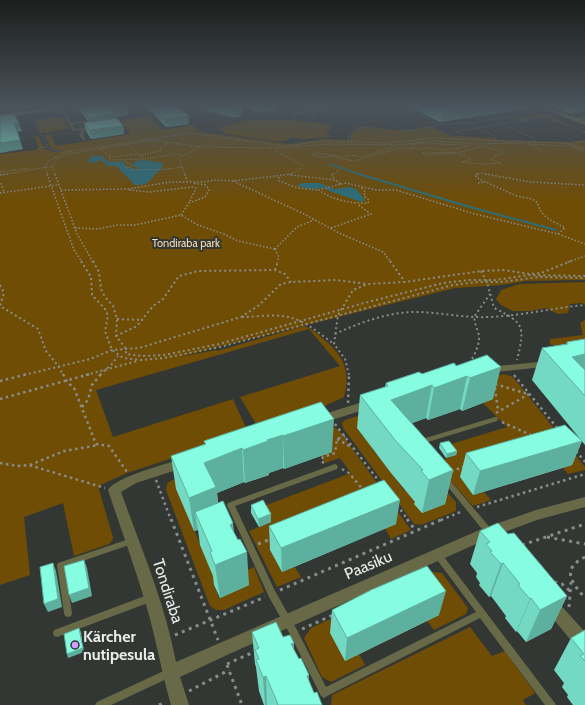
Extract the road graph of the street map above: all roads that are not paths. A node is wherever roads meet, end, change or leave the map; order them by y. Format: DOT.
graph roads {
  1 [pos="562,363"];
  2 [pos="473,374"];
  3 [pos="386,398"];
  4 [pos="496,416"];
  5 [pos="306,424"];
  6 [pos="422,449"];
  7 [pos="196,459"];
  8 [pos="335,466"];
  9 [pos="441,474"];
  10 [pos="585,502"];
  11 [pos="488,532"];
  12 [pos="132,541"];
  13 [pos="499,545"];
  14 [pos="438,554"];
  15 [pos="543,596"];
  16 [pos="152,598"];
  17 [pos="68,613"];
  18 [pos="482,613"];
  19 [pos="286,620"];
  20 [pos="57,633"];
  21 [pos="585,644"];
  22 [pos="170,673"];
  23 [pos="179,701"];
  24 [pos="100,705"];
  25 [pos="551,705"];
  1 -- 2 [label="street"];
  3 -- 5 [label="street"];
  4 -- 6 [label="lane"];
  7 -- 12 [label="street, Tondiraba"];
  8 -- 19 [label="lane"];
  9 -- 11 [label="lane"];
  10 -- 11 [label="street, Paasiku"];
  11 -- 13 [label="street"];
  11 -- 14 [label="street, Paasiku"];
  12 -- 16 [label="street, Tondiraba"];
  12 -- 17 [label="lane"];
  14 -- 18 [label="lane"];
  14 -- 19 [label="street, Paasiku"];
  15 -- 21 [label="street"];
  16 -- 20 [label="lane"];
  16 -- 22 [label="street, Tondiraba"];
  18 -- 19 [label="lane"];
  18 -- 25 [label="lane"];
  19 -- 22 [label="street, Paasiku"];
  22 -- 23 [label="street, Tondiraba"];
  22 -- 24 [label="lane"];
}
